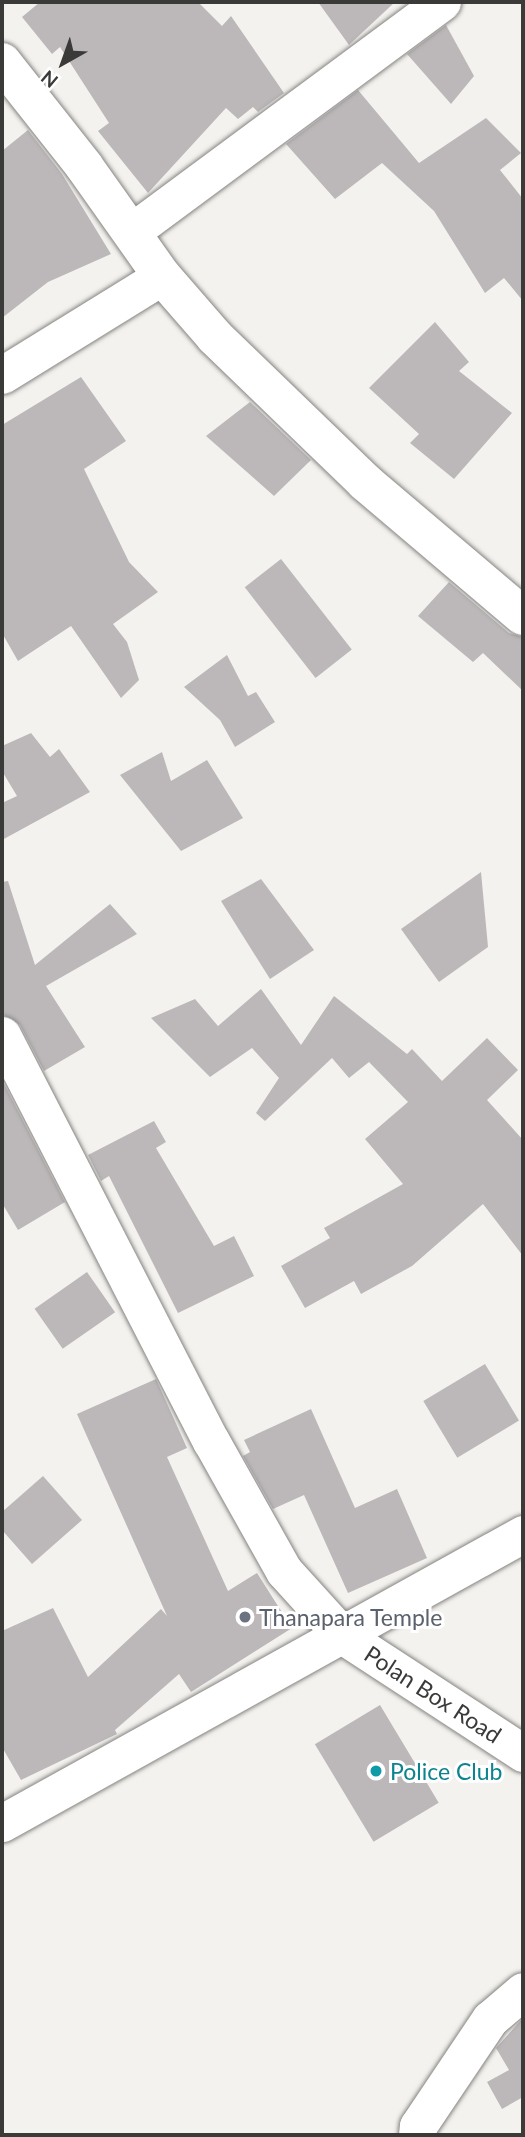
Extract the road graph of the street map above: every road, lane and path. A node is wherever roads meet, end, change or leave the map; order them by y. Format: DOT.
graph roads {
  1 [pos="442,2"];
  2 [pos="2,62"];
  3 [pos="131,232"];
  4 [pos="162,276"];
  5 [pos="2,375"];
  6 [pos="523,615"];
  7 [pos="2,1035"];
  8 [pos="523,1534"];
  9 [pos="342,1635"];
  10 [pos="523,1753"];
  11 [pos="2,1823"];
  12 [pos="523,1992"];
  13 [pos="417,2135"];
  1 -- 3 [label="street"];
  2 -- 3 [label="street"];
  3 -- 4 [label="street"];
  4 -- 5 [label="street"];
  4 -- 6 [label="street"];
  7 -- 9 [label="street, Polan Box Road"];
  8 -- 9 [label="street"];
  9 -- 10 [label="street, Polan Box Road"];
  9 -- 11 [label="street"];
  12 -- 13 [label="street"];
}
